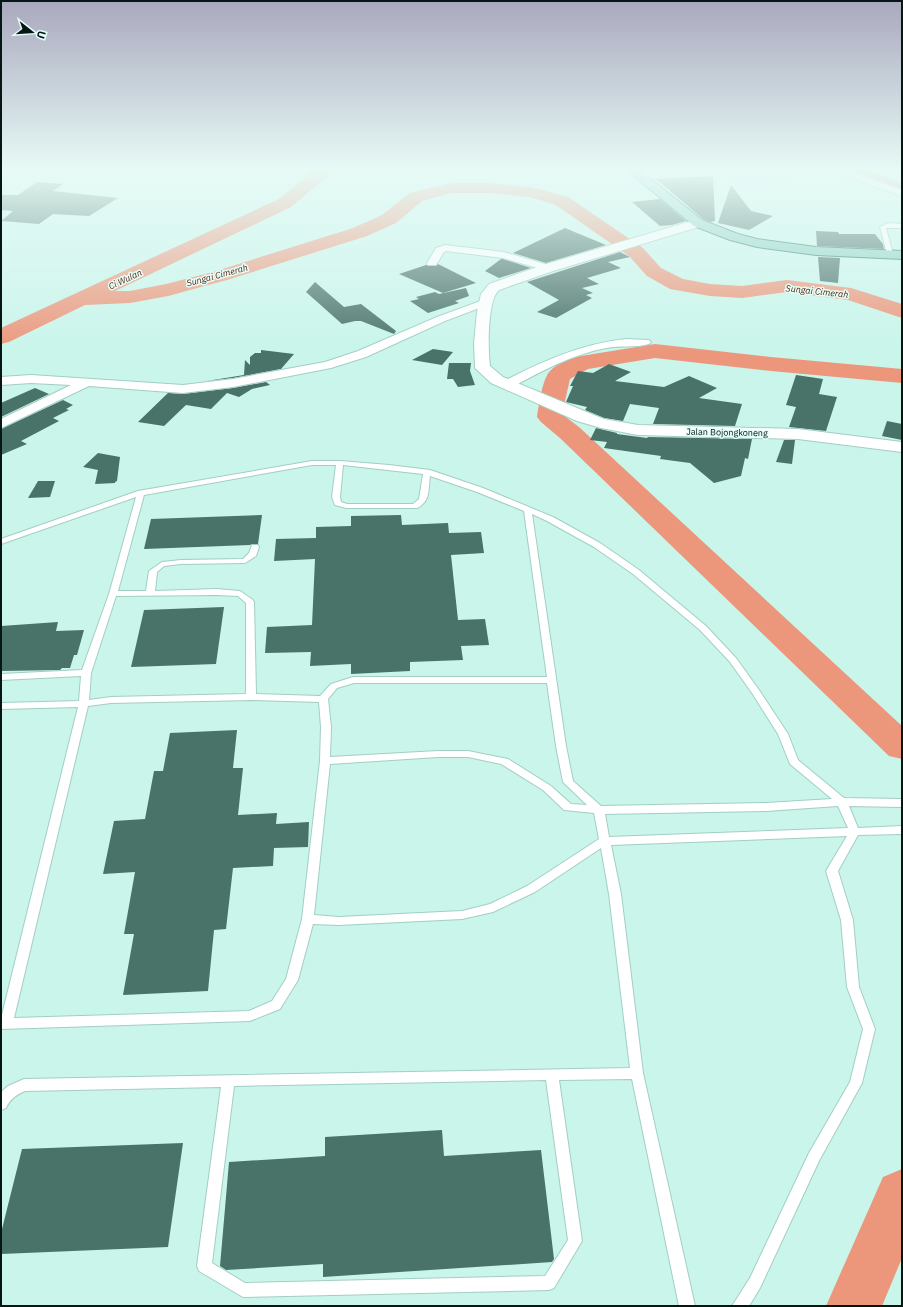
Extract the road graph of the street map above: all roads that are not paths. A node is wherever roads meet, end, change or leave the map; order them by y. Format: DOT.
graph roads {
  1 [pos="676,230"];
  2 [pos="713,230"];
  3 [pos="884,230"];
  4 [pos="896,255"];
  5 [pos="432,263"];
  6 [pos="548,268"];
  7 [pos="486,302"];
  8 [pos="645,342"];
  9 [pos="1,381"];
  10 [pos="87,383"];
  11 [pos="514,386"];
  12 [pos="1,424"];
  13 [pos="902,447"];
  14 [pos="340,463"];
  15 [pos="427,472"];
  16 [pos="141,493"];
  17 [pos="528,511"];
  18 [pos="1,542"];
  19 [pos="255,547"];
  20 [pos="150,593"];
  21 [pos="114,594"];
  22 [pos="86,673"];
  23 [pos="1,677"];
  24 [pos="552,680"];
  25 [pos="251,697"];
  26 [pos="323,699"];
  27 [pos="84,704"];
  28 [pos="1,706"];
  29 [pos="325,761"];
  30 [pos="842,802"];
  31 [pos="902,803"];
  32 [pos="599,810"];
  33 [pos="902,830"];
  34 [pos="855,832"];
  35 [pos="606,841"];
  36 [pos="308,919"];
  37 [pos="3,1024"];
  38 [pos="637,1073"];
  39 [pos="552,1075"];
  40 [pos="228,1081"];
  41 [pos="1,1104"];
  42 [pos="688,1306"];
  43 [pos="740,1306"];
  1 -- 6 [label="main road"];
  2 -- 4 [label="main road"];
  3 -- 4 [label="lane"];
  5 -- 6 [label="street"];
  6 -- 7 [label="main road"];
  7 -- 10 [label="street"];
  7 -- 11 [label="main road, Jalan Bojongkoneng"];
  8 -- 11 [label="street"];
  9 -- 10 [label="street"];
  10 -- 12 [label="street"];
  11 -- 13 [label="main road, Jalan Bojongkoneng"];
  14 -- 15 [label="lane"];
  14 -- 15 [label="lane"];
  14 -- 16 [label="lane"];
  15 -- 17 [label="lane"];
  16 -- 18 [label="lane"];
  16 -- 21 [label="lane"];
  17 -- 24 [label="lane"];
  17 -- 30 [label="lane"];
  19 -- 20 [label="lane"];
  20 -- 21 [label="lane"];
  20 -- 25 [label="lane"];
  21 -- 22 [label="lane"];
  22 -- 23 [label="lane"];
  22 -- 27 [label="lane"];
  24 -- 26 [label="lane"];
  24 -- 32 [label="lane"];
  25 -- 26 [label="lane"];
  25 -- 27 [label="lane"];
  26 -- 29 [label="lane"];
  27 -- 28 [label="lane"];
  27 -- 37 [label="lane"];
  29 -- 32 [label="lane"];
  29 -- 36 [label="lane"];
  30 -- 31 [label="lane"];
  30 -- 32 [label="lane"];
  30 -- 34 [label="lane"];
  32 -- 35 [label="lane"];
  33 -- 34 [label="lane"];
  34 -- 35 [label="lane"];
  34 -- 43 [label="lane"];
  35 -- 36 [label="lane"];
  35 -- 38 [label="lane"];
  36 -- 37 [label="lane"];
  38 -- 39 [label="lane"];
  38 -- 42 [label="lane"];
  39 -- 40 [label="lane"];
  39 -- 40 [label="lane"];
  40 -- 41 [label="lane"];
}
